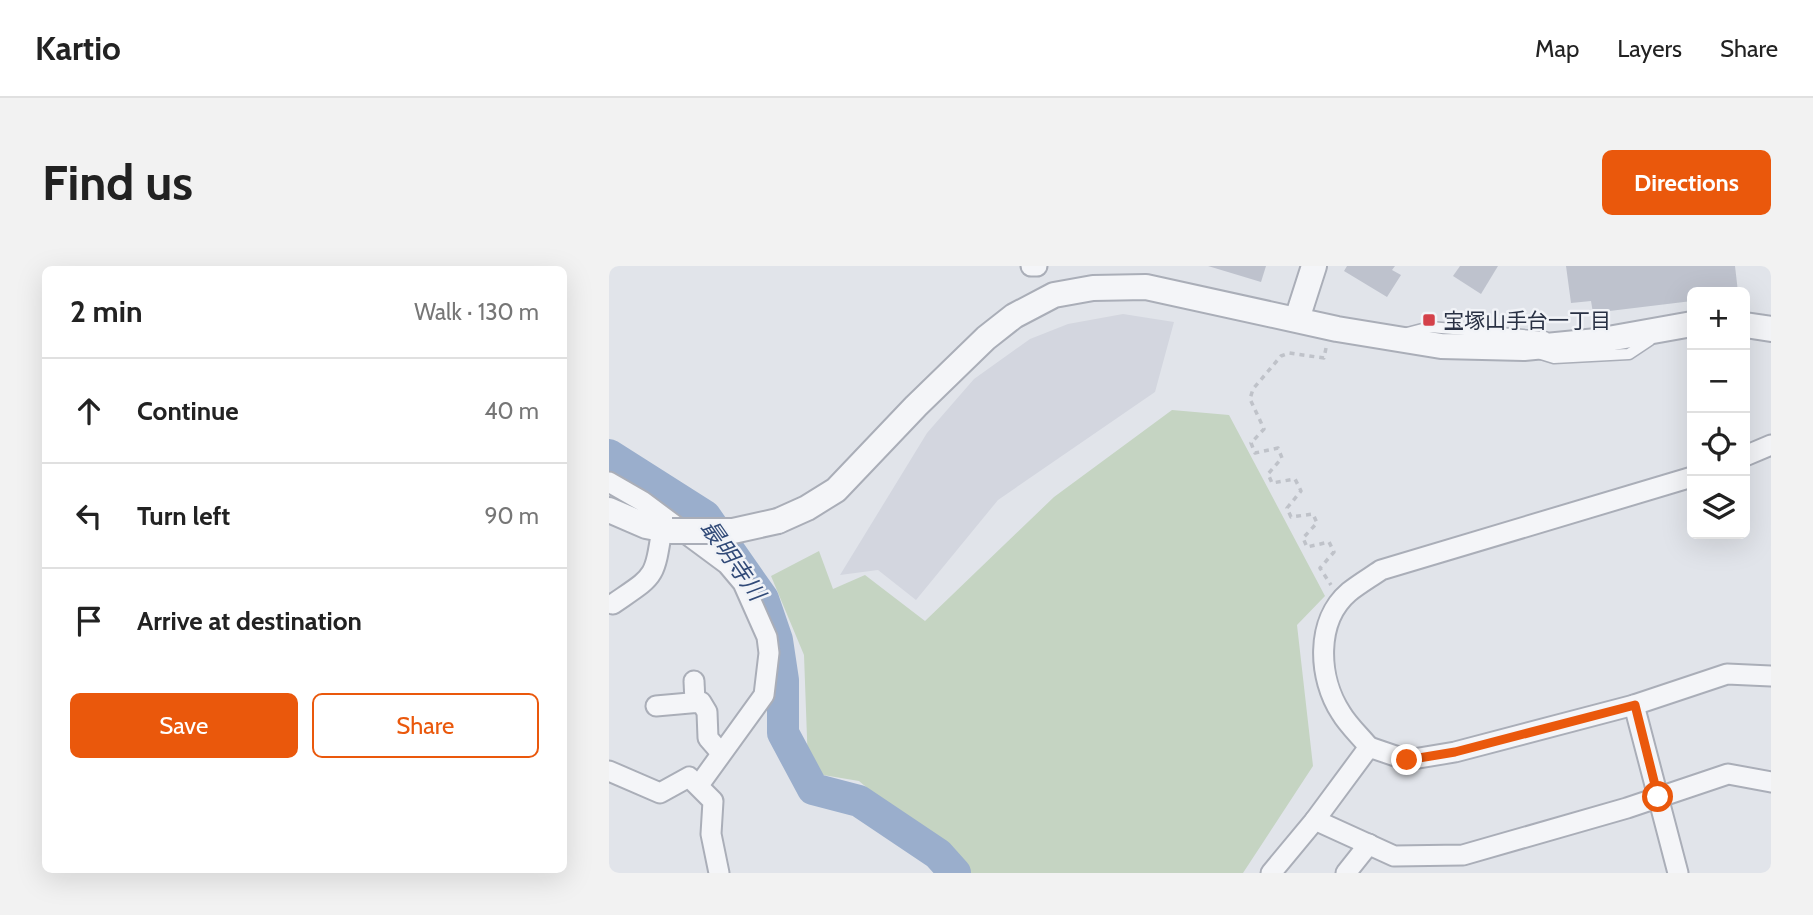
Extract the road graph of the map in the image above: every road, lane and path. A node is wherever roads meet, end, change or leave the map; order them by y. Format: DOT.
graph roads {
  1 [pos="1031,266"];
  2 [pos="1037,266"];
  3 [pos="1314,266"];
  4 [pos="1297,319"];
  5 [pos="1682,325"];
  6 [pos="1750,327"];
  7 [pos="1771,329"];
  8 [pos="1390,338"];
  9 [pos="1575,343"];
  10 [pos="1524,348"];
  11 [pos="1324,358"];
  12 [pos="1771,444"];
  13 [pos="1750,454"];
  14 [pos="1687,478"];
  15 [pos="609,482"];
  16 [pos="609,510"];
  17 [pos="667,530"];
  18 [pos="1329,584"];
  19 [pos="613,604"];
  20 [pos="1771,676"];
  21 [pos="694,681"];
  22 [pos="695,702"];
  23 [pos="1635,705"];
  24 [pos="656,706"];
  25 [pos="1369,747"];
  26 [pos="721,753"];
  27 [pos="609,771"];
  28 [pos="1771,782"];
  29 [pos="699,785"];
  30 [pos="1658,797"];
  31 [pos="1315,820"];
  32 [pos="1369,845"];
  33 [pos="1459,864"];
  34 [pos="719,873"];
  35 [pos="1272,873"];
  36 [pos="1346,873"];
  37 [pos="1678,873"];
  1 -- 2 [label="street"];
  3 -- 4 [label="street"];
  4 -- 8 [label="street"];
  4 -- 17 [label="street, bridge"];
  5 -- 9 [label="street"];
  5 -- 10 [label="lane"];
  6 -- 7 [label="street"];
  8 -- 9 [label="lane"];
  8 -- 10 [label="street"];
  9 -- 10 [label="street"];
  11 -- 18 [label="path"];
  12 -- 13 [label="street"];
  14 -- 25 [label="street"];
  15 -- 26 [label="street"];
  16 -- 17 [label="street"];
  17 -- 19 [label="street"];
  20 -- 23 [label="street"];
  21 -- 22 [label="street"];
  22 -- 24 [label="street"];
  22 -- 26 [label="street"];
  23 -- 25 [label="street"];
  23 -- 30 [label="street"];
  25 -- 31 [label="street"];
  26 -- 29 [label="street"];
  27 -- 29 [label="street"];
  28 -- 30 [label="street"];
  29 -- 34 [label="street"];
  30 -- 33 [label="street"];
  30 -- 37 [label="street"];
  31 -- 32 [label="street"];
  31 -- 35 [label="street"];
  32 -- 33 [label="street"];
  32 -- 36 [label="street"];
}
